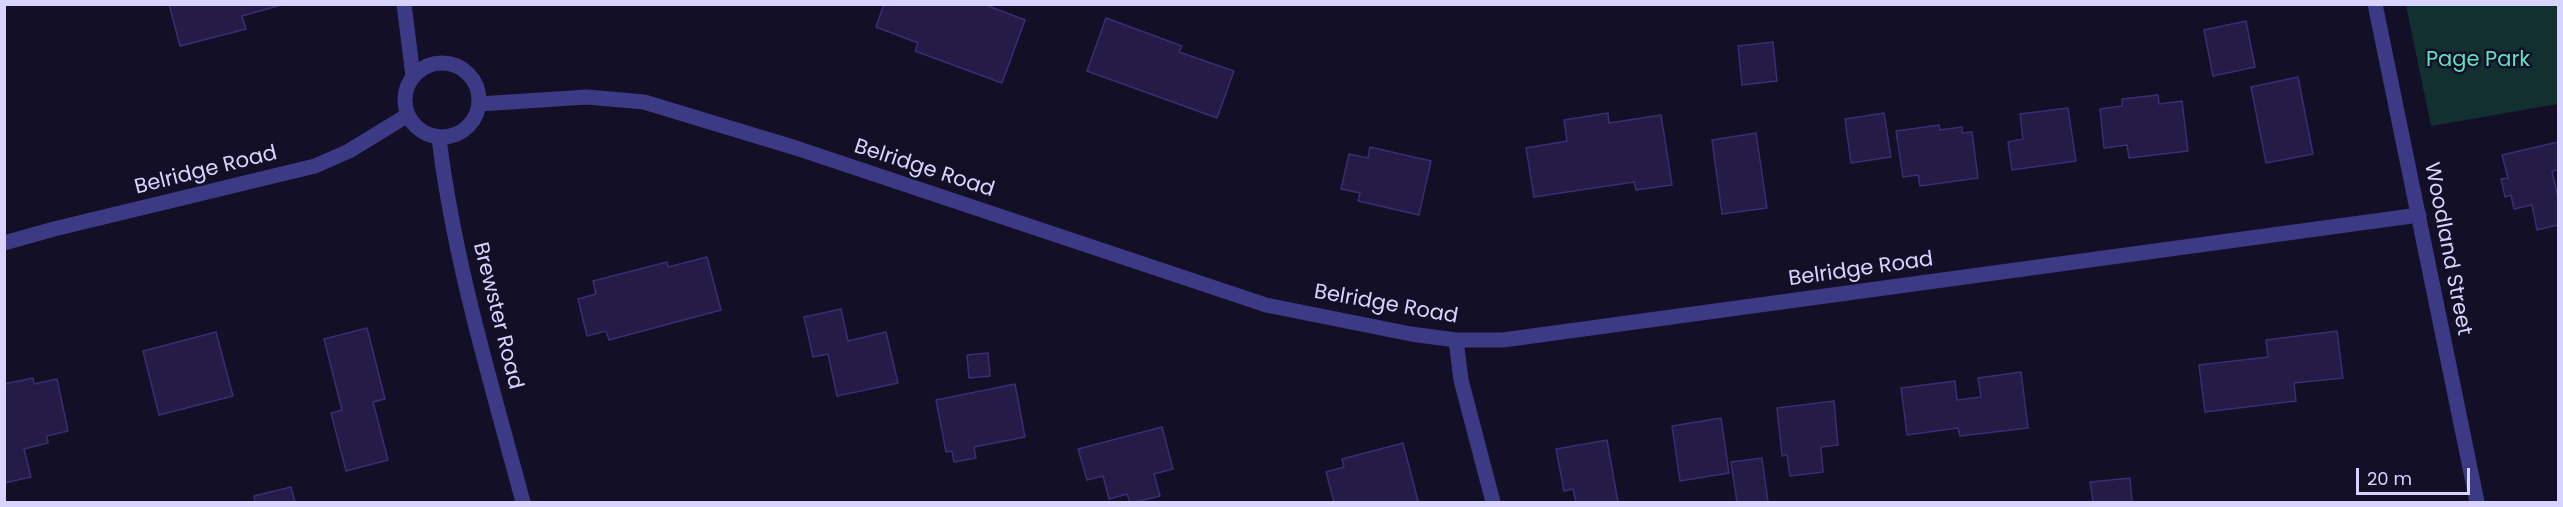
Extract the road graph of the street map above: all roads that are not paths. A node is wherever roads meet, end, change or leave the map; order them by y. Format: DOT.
graph roads {
  1 [pos="404,4"];
  2 [pos="2375,4"];
  3 [pos="413,76"];
  4 [pos="479,104"];
  5 [pos="408,115"];
  6 [pos="439,138"];
  7 [pos="2419,215"];
  8 [pos="4,243"];
  9 [pos="1456,340"];
  10 [pos="523,502"];
  11 [pos="1492,502"];
  12 [pos="2477,502"];
  1 -- 3 [label="street"];
  2 -- 7 [label="street, Woodland Street"];
  3 -- 4 [label="street"];
  3 -- 5 [label="street"];
  4 -- 6 [label="street"];
  4 -- 9 [label="street, Belridge Road"];
  5 -- 6 [label="street"];
  5 -- 8 [label="street, Belridge Road"];
  6 -- 10 [label="street, Brewster Road"];
  7 -- 9 [label="street, Belridge Road"];
  7 -- 12 [label="street, Woodland Street"];
  9 -- 11 [label="street"];
}
